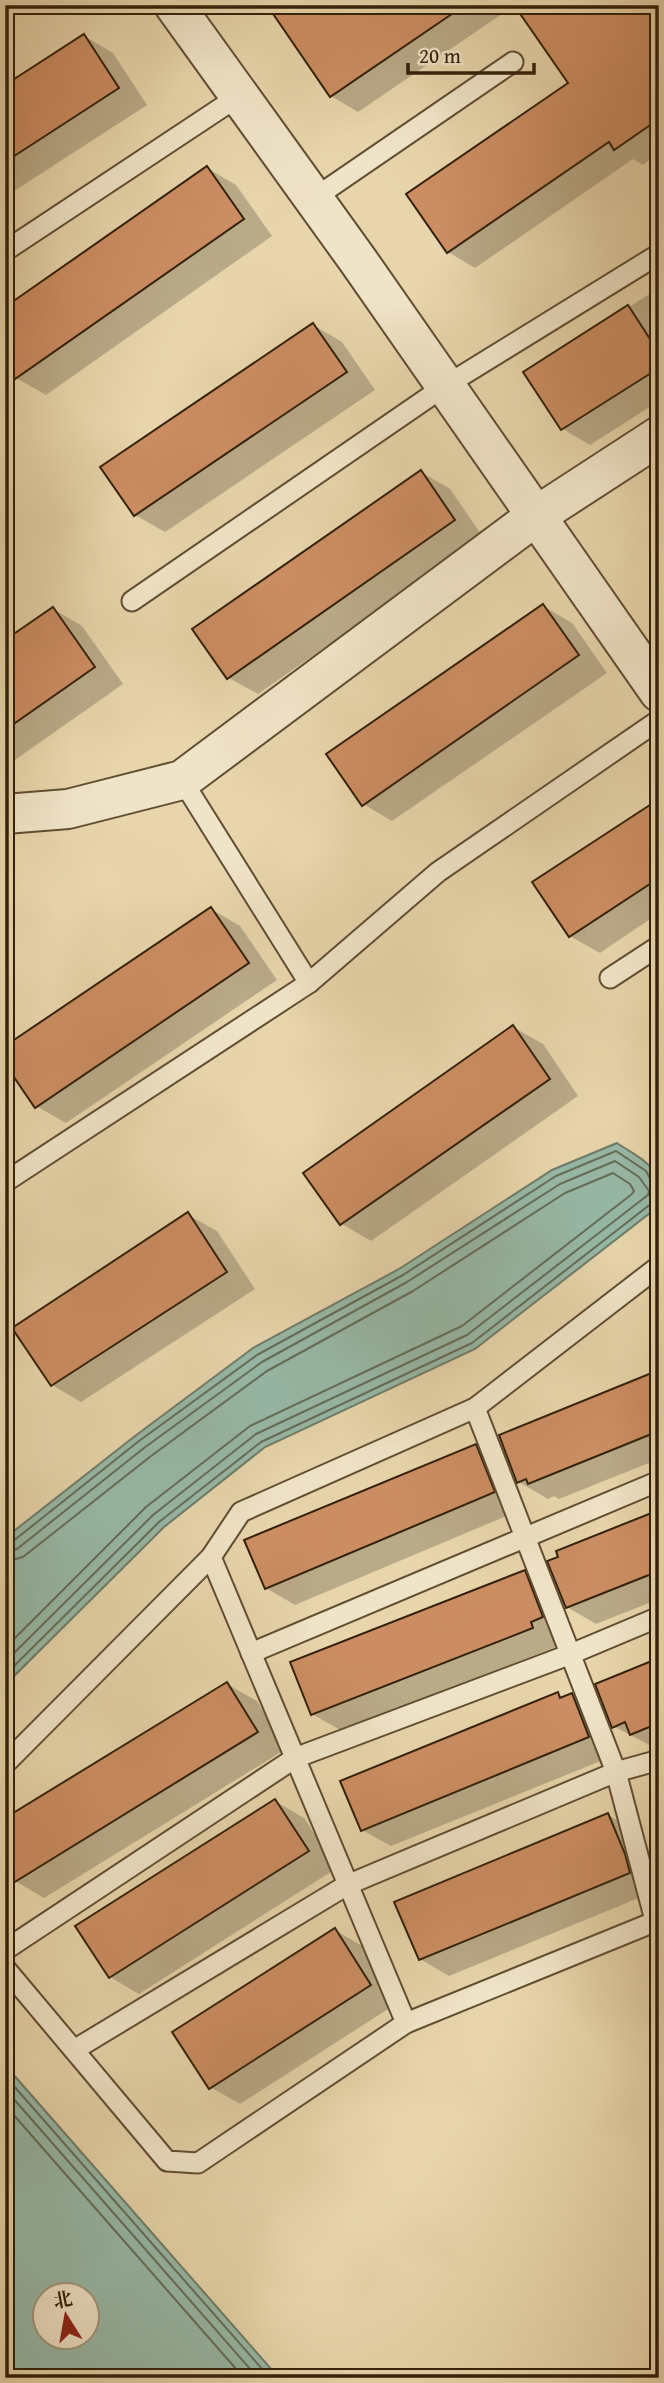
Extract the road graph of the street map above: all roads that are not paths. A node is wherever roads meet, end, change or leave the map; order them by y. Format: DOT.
graph roads {
  1 [pos="174,5"];
  2 [pos="513,62"];
  3 [pos="239,96"];
  4 [pos="313,199"];
  5 [pos="5,251"];
  6 [pos="659,254"];
  7 [pos="445,386"];
  8 [pos="659,436"];
  9 [pos="536,516"];
  10 [pos="132,601"];
  11 [pos="659,692"];
  12 [pos="659,720"];
  13 [pos="183,780"];
  14 [pos="5,814"];
  15 [pos="659,946"];
  16 [pos="610,978"];
  17 [pos="309,983"];
  18 [pos="5,1182"];
  19 [pos="659,1266"];
  20 [pos="475,1409"];
  21 [pos="659,1481"];
  22 [pos="525,1537"];
  23 [pos="211,1557"];
  24 [pos="659,1617"];
  25 [pos="251,1653"];
  26 [pos="571,1654"];
  27 [pos="295,1758"];
  28 [pos="659,1760"];
  29 [pos="5,1764"];
  30 [pos="616,1772"];
  31 [pos="348,1885"];
  32 [pos="657,1920"];
  33 [pos="5,1950"];
  34 [pos="5,1968"];
  35 [pos="405,2023"];
  36 [pos="74,2050"];
  1 -- 3 [label="street"];
  2 -- 4 [label="lane"];
  3 -- 4 [label="street"];
  3 -- 5 [label="lane"];
  4 -- 7 [label="street"];
  6 -- 7 [label="lane"];
  7 -- 9 [label="street"];
  7 -- 10 [label="lane"];
  8 -- 9 [label="street"];
  9 -- 11 [label="street"];
  9 -- 13 [label="street"];
  12 -- 17 [label="lane"];
  13 -- 14 [label="street"];
  13 -- 17 [label="lane"];
  15 -- 16 [label="lane"];
  17 -- 18 [label="lane"];
  19 -- 20 [label="lane"];
  20 -- 22 [label="lane"];
  20 -- 23 [label="lane"];
  21 -- 22 [label="lane"];
  22 -- 25 [label="lane"];
  22 -- 26 [label="lane"];
  23 -- 25 [label="lane"];
  23 -- 29 [label="lane"];
  24 -- 26 [label="lane"];
  25 -- 27 [label="lane"];
  26 -- 27 [label="lane"];
  26 -- 30 [label="lane"];
  27 -- 31 [label="lane"];
  27 -- 33 [label="lane"];
  28 -- 30 [label="lane"];
  30 -- 31 [label="lane"];
  30 -- 32 [label="lane"];
  31 -- 35 [label="lane"];
  31 -- 36 [label="lane"];
  32 -- 35 [label="lane"];
  34 -- 36 [label="lane"];
  35 -- 36 [label="lane"];
}
